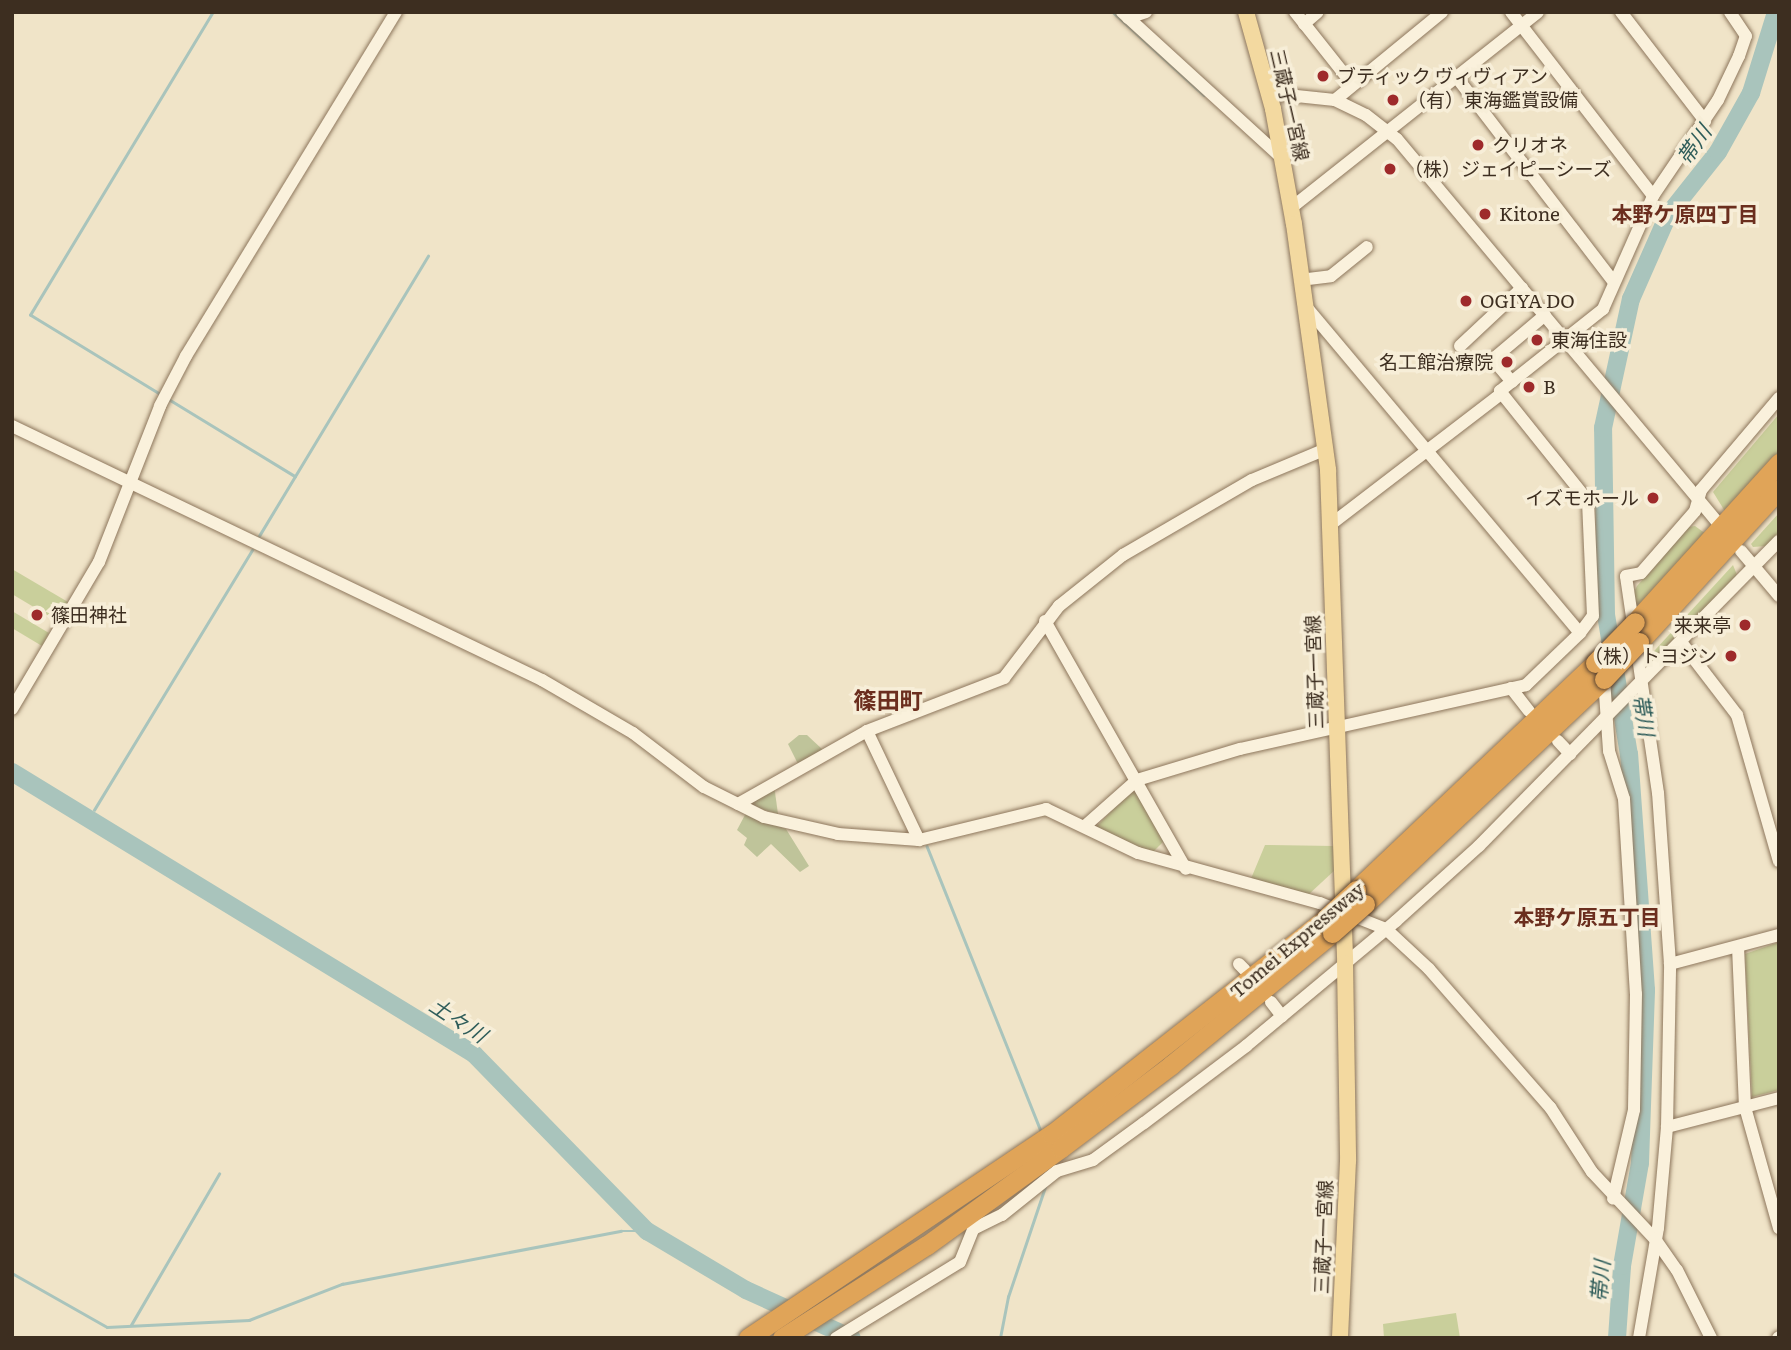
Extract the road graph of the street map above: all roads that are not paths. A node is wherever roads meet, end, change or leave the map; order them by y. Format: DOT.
graph roads {
  1 [pos="396,12"];
  2 [pos="1146,12"];
  3 [pos="1246,12"];
  4 [pos="1295,12"];
  5 [pos="1318,12"];
  6 [pos="1442,12"];
  7 [pos="1511,12"];
  8 [pos="1538,12"];
  9 [pos="1621,12"];
  10 [pos="1731,12"];
  11 [pos="1125,15"];
  12 [pos="1304,24"];
  13 [pos="1522,26"];
  14 [pos="1458,79"];
  15 [pos="1352,84"];
  16 [pos="1268,93"];
  17 [pos="1335,100"];
  18 [pos="1705,121"];
  19 [pos="1390,132"];
  20 [pos="1282,158"];
  21 [pos="1653,196"];
  22 [pos="1292,208"];
  23 [pos="1367,247"];
  24 [pos="1300,279"];
  25 [pos="1614,282"];
  26 [pos="1522,288"];
  27 [pos="1304,305"];
  28 [pos="1545,315"];
  29 [pos="1564,339"];
  30 [pos="1460,346"];
  31 [pos="1512,382"];
  32 [pos="1502,393"];
  33 [pos="1779,398"];
  34 [pos="12,426"];
  35 [pos="1326,449"];
  36 [pos="1427,450"];
  37 [pos="1779,463"];
  38 [pos="130,483"];
  39 [pos="1779,489"];
  40 [pos="1698,500"];
  41 [pos="1717,522"];
  42 [pos="1330,525"];
  43 [pos="1779,541"];
  44 [pos="1741,551"];
  45 [pos="1754,567"];
  46 [pos="1779,596"];
  47 [pos="1045,621"];
  48 [pos="1580,634"];
  49 [pos="1681,642"];
  50 [pos="1599,671"];
  51 [pos="1640,684"];
  52 [pos="1511,688"];
  53 [pos="12,709"];
  54 [pos="1529,711"];
  55 [pos="1607,717"];
  56 [pos="1338,727"];
  57 [pos="867,731"];
  58 [pos="1558,741"];
  59 [pos="1570,754"];
  60 [pos="1137,780"];
  61 [pos="738,804"];
  62 [pos="1085,826"];
  63 [pos="919,840"];
  64 [pos="1779,861"];
  65 [pos="1187,869"];
  66 [pos="1333,921"];
  67 [pos="1386,929"];
  68 [pos="1779,935"];
  69 [pos="1738,947"];
  70 [pos="1345,963"];
  71 [pos="1670,964"];
  72 [pos="1271,1002"];
  73 [pos="1282,1016"];
  74 [pos="1779,1098"];
  75 [pos="1745,1107"];
  76 [pos="1667,1127"];
  77 [pos="1618,1203"];
  78 [pos="955,1213"];
  79 [pos="1779,1228"];
  80 [pos="1651,1235"];
  81 [pos="748,1338"];
  82 [pos="782,1338"];
  83 [pos="836,1338"];
  84 [pos="1340,1338"];
  85 [pos="1639,1338"];
  86 [pos="1711,1338"];
  1 -- 38 [label="street"];
  2 -- 11 [label="street"];
  3 -- 16 [label="main road, 三蔵子一宮線"];
  4 -- 12 [label="street"];
  5 -- 12 [label="street"];
  6 -- 15 [label="street"];
  7 -- 13 [label="street"];
  8 -- 13 [label="street"];
  9 -- 18 [label="street"];
  10 -- 18 [label="street"];
  11 -- 20 [label="street"];
  12 -- 15 [label="street"];
  13 -- 14 [label="street"];
  13 -- 21 [label="street"];
  14 -- 19 [label="street"];
  14 -- 25 [label="street"];
  15 -- 17 [label="street"];
  16 -- 17 [label="street"];
  16 -- 20 [label="main road, 三蔵子一宮線"];
  17 -- 19 [label="street"];
  18 -- 21 [label="street"];
  19 -- 22 [label="street"];
  19 -- 26 [label="street"];
  20 -- 22 [label="main road, 三蔵子一宮線"];
  21 -- 25 [label="street"];
  22 -- 24 [label="main road, 三蔵子一宮線"];
  23 -- 24 [label="street"];
  24 -- 27 [label="main road, 三蔵子一宮線"];
  25 -- 29 [label="street"];
  26 -- 28 [label="street"];
  26 -- 30 [label="street"];
  27 -- 35 [label="main road, 三蔵子一宮線"];
  27 -- 36 [label="street"];
  28 -- 29 [label="street"];
  28 -- 31 [label="street"];
  29 -- 31 [label="street"];
  29 -- 40 [label="street"];
  31 -- 32 [label="street"];
  32 -- 36 [label="street"];
  32 -- 48 [label="street"];
  33 -- 40 [label="street"];
  34 -- 38 [label="street"];
  35 -- 42 [label="main road, 三蔵子一宮線"];
  35 -- 47 [label="street"];
  36 -- 42 [label="street"];
  36 -- 48 [label="street"];
  37 -- 50 [label="highway, Tomei Expressway, bridge"];
  38 -- 53 [label="street"];
  38 -- 61 [label="street"];
  39 -- 50 [label="highway, Tomei Expressway, bridge"];
  40 -- 41 [label="street"];
  40 -- 51 [label="street"];
  42 -- 56 [label="main road, 三蔵子一宮線"];
  43 -- 45 [label="street"];
  44 -- 45 [label="street"];
  45 -- 46 [label="street"];
  45 -- 49 [label="street"];
  47 -- 57 [label="street"];
  47 -- 60 [label="street"];
  48 -- 52 [label="street"];
  49 -- 51 [label="street"];
  49 -- 64 [label="street"];
  50 -- 55 [label="street"];
  50 -- 66 [label="highway, Tomei Expressway, bridge"];
  51 -- 55 [label="street"];
  51 -- 71 [label="street"];
  52 -- 54 [label="street"];
  52 -- 56 [label="street"];
  55 -- 59 [label="street"];
  55 -- 77 [label="street"];
  56 -- 60 [label="street"];
  56 -- 66 [label="main road, 三蔵子一宮線"];
  57 -- 61 [label="street"];
  57 -- 63 [label="street"];
  58 -- 59 [label="street"];
  59 -- 67 [label="street"];
  60 -- 62 [label="street"];
  60 -- 65 [label="street"];
  61 -- 63 [label="street"];
  62 -- 63 [label="street"];
  62 -- 65 [label="street"];
  65 -- 66 [label="street"];
  66 -- 67 [label="street"];
  66 -- 70 [label="main road, 三蔵子一宮線"];
  66 -- 78 [label="highway, Tomei Expressway"];
  67 -- 70 [label="street"];
  67 -- 77 [label="street"];
  68 -- 69 [label="street"];
  69 -- 71 [label="street"];
  69 -- 75 [label="street"];
  70 -- 73 [label="street"];
  70 -- 84 [label="main road, 三蔵子一宮線"];
  71 -- 76 [label="street"];
  72 -- 73 [label="street"];
  73 -- 83 [label="street"];
  74 -- 75 [label="street"];
  75 -- 76 [label="street"];
  75 -- 79 [label="street"];
  76 -- 80 [label="street"];
  77 -- 80 [label="street"];
  78 -- 81 [label="highway, Tomei Expressway"];
  78 -- 82 [label="highway, Tomei Expressway"];
  80 -- 85 [label="street"];
  80 -- 86 [label="street"];
}
